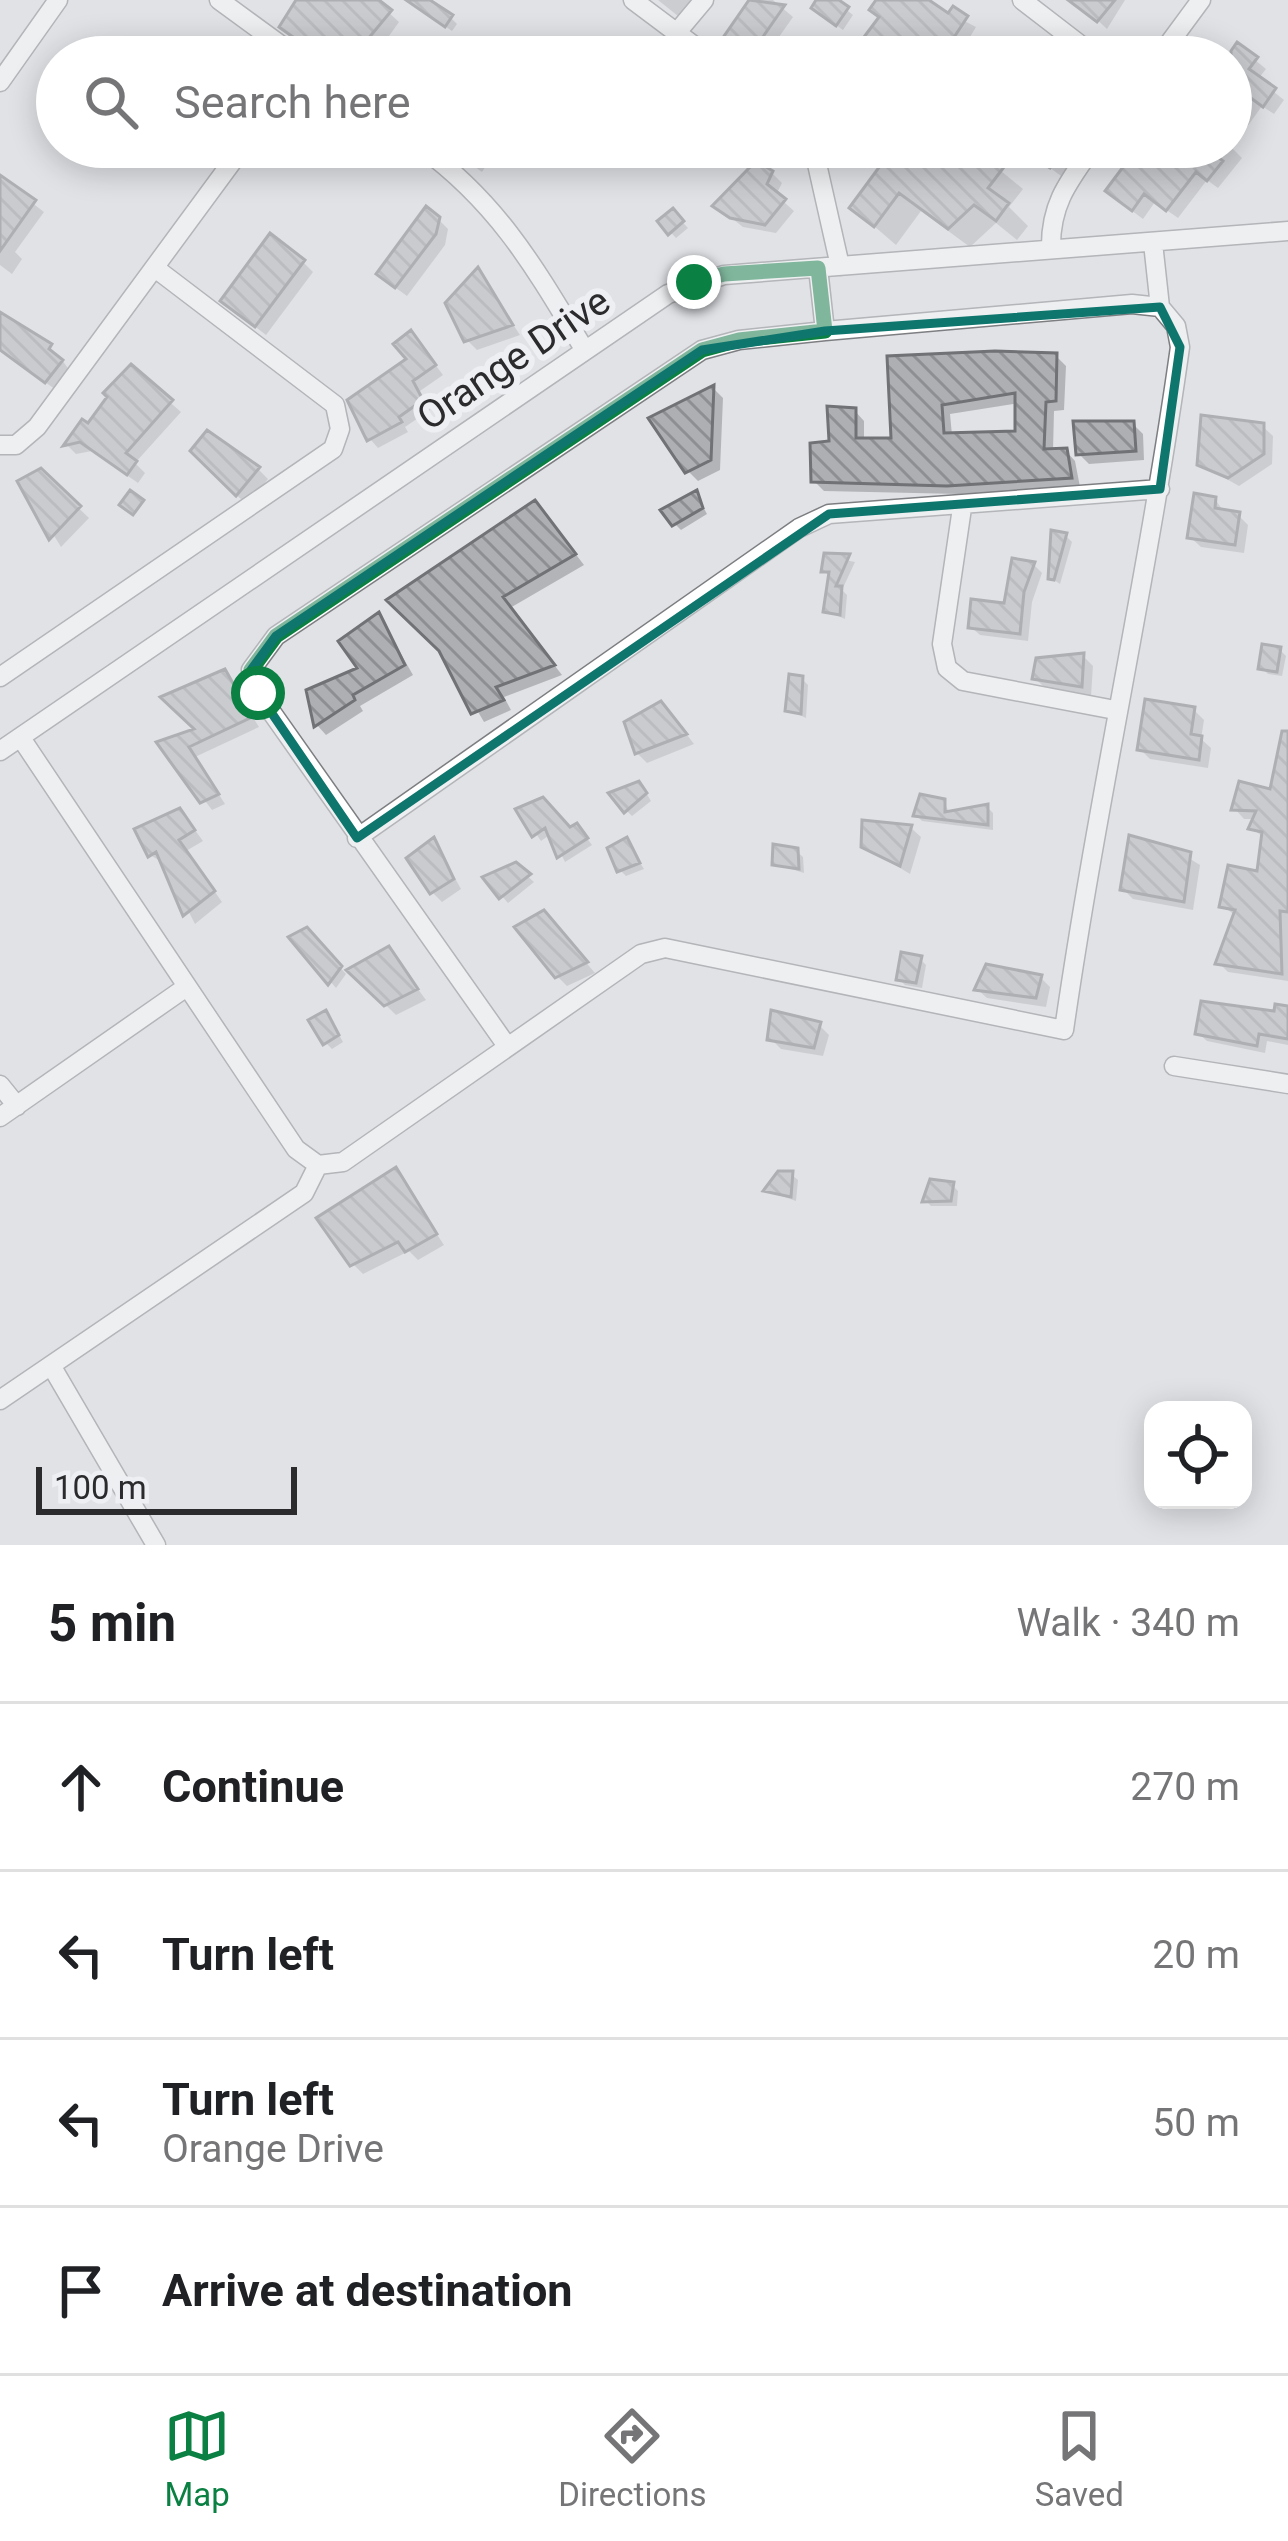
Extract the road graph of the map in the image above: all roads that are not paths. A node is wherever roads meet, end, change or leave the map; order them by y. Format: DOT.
graph roads {
  1 [pos="58,0"];
  2 [pos="219,0"];
  3 [pos="633,0"];
  4 [pos="704,0"];
  5 [pos="1022,0"];
  6 [pos="1201,0"];
  7 [pos="678,31"];
  8 [pos="268,36"];
  9 [pos="684,36"];
  10 [pos="1069,36"];
  11 [pos="1174,36"];
  12 [pos="0,82"];
  13 [pos="228,168"];
  14 [pos="449,168"];
  15 [pos="818,168"];
  16 [pos="1078,168"];
  17 [pos="1288,231"];
  18 [pos="1153,243"];
  19 [pos="1051,249"];
  20 [pos="840,266"];
  21 [pos="155,268"];
  22 [pos="818,268"];
  23 [pos="1160,307"];
  24 [pos="825,331"];
  25 [pos="584,349"];
  26 [pos="0,445"];
  27 [pos="1160,489"];
  28 [pos="962,508"];
  29 [pos="0,676"];
  30 [pos="1115,710"];
  31 [pos="21,739"];
  32 [pos="0,751"];
  33 [pos="357,838"];
  34 [pos="185,988"];
  35 [pos="507,1046"];
  36 [pos="1174,1066"];
  37 [pos="1288,1084"];
  38 [pos="0,1085"];
  39 [pos="9,1112"];
  40 [pos="318,1165"];
  41 [pos="52,1367"];
  42 [pos="0,1400"];
  43 [pos="156,1545"];
  1 -- 12 [label="street"];
  2 -- 8 [label="street"];
  3 -- 7 [label="street"];
  4 -- 7 [label="street"];
  5 -- 10 [label="street"];
  6 -- 11 [label="street"];
  7 -- 9 [label="street"];
  13 -- 21 [label="street"];
  14 -- 25 [label="street"];
  15 -- 20 [label="street"];
  16 -- 19 [label="street"];
  17 -- 18 [label="street, Orange Drive"];
  18 -- 19 [label="street, Orange Drive"];
  18 -- 23 [label="street"];
  19 -- 20 [label="street, Orange Drive"];
  20 -- 22 [label="street, Orange Drive"];
  21 -- 26 [label="street"];
  21 -- 29 [label="street"];
  22 -- 24 [label="street"];
  22 -- 25 [label="street, Orange Drive"];
  23 -- 24 [label="street"];
  23 -- 27 [label="street"];
  24 -- 33 [label="street"];
  25 -- 31 [label="street, Orange Drive"];
  27 -- 28 [label="street"];
  27 -- 30 [label="street"];
  28 -- 30 [label="street"];
  28 -- 33 [label="street"];
  30 -- 35 [label="street"];
  31 -- 32 [label="street, Orange Drive"];
  31 -- 34 [label="street"];
  33 -- 35 [label="street"];
  34 -- 39 [label="street"];
  34 -- 40 [label="street"];
  35 -- 40 [label="street"];
  36 -- 37 [label="street"];
  38 -- 39 [label="street"];
  40 -- 41 [label="street"];
  41 -- 42 [label="street"];
  41 -- 43 [label="street"];
}
